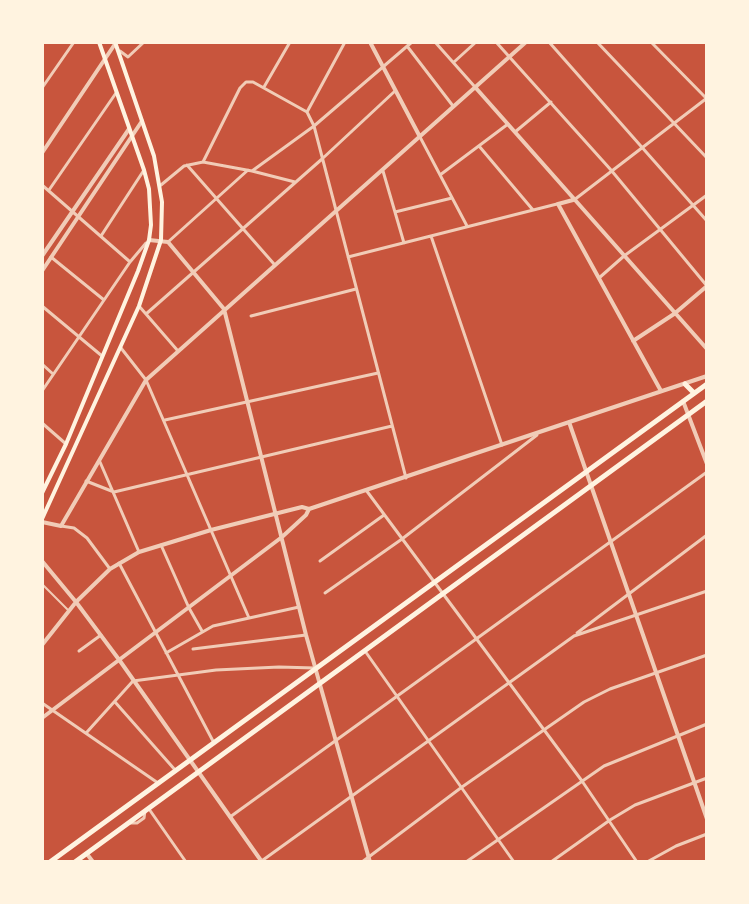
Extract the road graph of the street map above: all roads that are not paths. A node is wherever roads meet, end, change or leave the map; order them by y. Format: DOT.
graph roads {
  1 [pos="74,42"];
  2 [pos="99,42"];
  3 [pos="144,42"];
  4 [pos="290,42"];
  5 [pos="345,42"];
  6 [pos="370,42"];
  7 [pos="412,42"];
  8 [pos="435,42"];
  9 [pos="476,42"];
  10 [pos="496,42"];
  11 [pos="526,42"];
  12 [pos="549,42"];
  13 [pos="597,42"];
  14 [pos="651,42"];
  15 [pos="116,44"];
  16 [pos="407,46"];
  17 [pos="508,56"];
  18 [pos="104,57"];
  19 [pos="454,62"];
  20 [pos="383,67"];
  21 [pos="264,87"];
  22 [pos="475,87"];
  23 [pos="42,88"];
  24 [pos="395,91"];
  25 [pos="116,93"];
  26 [pos="707,98"];
  27 [pos="551,102"];
  28 [pos="453,106"];
  29 [pos="307,112"];
  30 [pos="142,121"];
  31 [pos="675,122"];
  32 [pos="508,124"];
  33 [pos="314,126"];
  34 [pos="129,129"];
  35 [pos="515,132"];
  36 [pos="132,136"];
  37 [pos="420,137"];
  38 [pos="479,146"];
  39 [pos="642,146"];
  40 [pos="42,153"];
  41 [pos="707,158"];
  42 [pos="322,159"];
  43 [pos="203,162"];
  44 [pos="187,165"];
  45 [pos="144,170"];
  46 [pos="250,170"];
  47 [pos="611,170"];
  48 [pos="383,171"];
  49 [pos="440,175"];
  50 [pos="295,182"];
  51 [pos="42,185"];
  52 [pos="161,185"];
  53 [pos="49,190"];
  54 [pos="707,195"];
  55 [pos="216,197"];
  56 [pos="452,198"];
  57 [pos="574,200"];
  58 [pos="558,204"];
  59 [pos="694,206"];
  60 [pos="533,210"];
  61 [pos="73,211"];
  62 [pos="336,211"];
  63 [pos="395,212"];
  64 [pos="78,216"];
  65 [pos="707,221"];
  66 [pos="468,227"];
  67 [pos="243,228"];
  68 [pos="659,230"];
  69 [pos="101,236"];
  70 [pos="431,236"];
  71 [pos="149,240"];
  72 [pos="161,240"];
  73 [pos="168,242"];
  74 [pos="404,243"];
  75 [pos="42,256"];
  76 [pos="624,256"];
  77 [pos="51,257"];
  78 [pos="348,257"];
  79 [pos="130,262"];
  80 [pos="275,265"];
  81 [pos="42,271"];
  82 [pos="193,272"];
  83 [pos="599,278"];
  84 [pos="707,286"];
  85 [pos="356,289"];
  86 [pos="104,300"];
  87 [pos="42,306"];
  88 [pos="139,306"];
  89 [pos="224,309"];
  90 [pos="146,314"];
  91 [pos="674,314"];
  92 [pos="251,316"];
  93 [pos="79,337"];
  94 [pos="633,341"];
  95 [pos="120,347"];
  96 [pos="707,349"];
  97 [pos="178,351"];
  98 [pos="102,356"];
  99 [pos="42,364"];
  100 [pos="378,373"];
  101 [pos="53,374"];
  102 [pos="707,376"];
  103 [pos="146,380"];
  104 [pos="685,384"];
  105 [pos="707,384"];
  106 [pos="42,391"];
  107 [pos="661,391"];
  108 [pos="694,393"];
  109 [pos="248,401"];
  110 [pos="683,401"];
  111 [pos="707,401"];
  112 [pos="689,414"];
  113 [pos="165,420"];
  114 [pos="569,422"];
  115 [pos="42,423"];
  116 [pos="392,426"];
  117 [pos="539,433"];
  118 [pos="66,444"];
  119 [pos="503,446"];
  120 [pos="262,456"];
  121 [pos="98,459"];
  122 [pos="707,464"];
  123 [pos="587,470"];
  124 [pos="707,472"];
  125 [pos="187,474"];
  126 [pos="406,478"];
  127 [pos="86,481"];
  128 [pos="592,485"];
  129 [pos="43,490"];
  130 [pos="366,490"];
  131 [pos="114,492"];
  132 [pos="309,509"];
  133 [pos="276,514"];
  134 [pos="384,515"];
  135 [pos="42,521"];
  136 [pos="61,526"];
  137 [pos="211,530"];
  138 [pos="707,535"];
  139 [pos="282,537"];
  140 [pos="402,539"];
  141 [pos="611,543"];
  142 [pos="161,545"];
  143 [pos="139,552"];
  144 [pos="42,561"];
  145 [pos="320,561"];
  146 [pos="119,563"];
  147 [pos="110,569"];
  148 [pos="230,577"];
  149 [pos="435,582"];
  150 [pos="42,584"];
  151 [pos="707,591"];
  152 [pos="325,593"];
  153 [pos="443,594"];
  154 [pos="630,594"];
  155 [pos="76,602"];
  156 [pos="299,607"];
  157 [pos="189,608"];
  158 [pos="69,611"];
  159 [pos="638,616"];
  160 [pos="249,618"];
  161 [pos="202,631"];
  162 [pos="156,633"];
  163 [pos="101,635"];
  164 [pos="306,635"];
  165 [pos="574,636"];
  166 [pos="476,639"];
  167 [pos="42,645"];
  168 [pos="193,649"];
  169 [pos="79,651"];
  170 [pos="365,651"];
  171 [pos="166,653"];
  172 [pos="707,655"];
  173 [pos="120,661"];
  174 [pos="315,668"];
  175 [pos="656,673"];
  176 [pos="179,676"];
  177 [pos="133,681"];
  178 [pos="509,683"];
  179 [pos="319,684"];
  180 [pos="396,696"];
  181 [pos="114,702"];
  182 [pos="42,703"];
  183 [pos="53,711"];
  184 [pos="42,718"];
  185 [pos="707,724"];
  186 [pos="544,729"];
  187 [pos="87,732"];
  188 [pos="678,735"];
  189 [pos="334,740"];
  190 [pos="427,742"];
  191 [pos="214,743"];
  192 [pos="189,761"];
  193 [pos="176,771"];
  194 [pos="198,774"];
  195 [pos="707,778"];
  196 [pos="582,781"];
  197 [pos="695,782"];
  198 [pos="158,783"];
  199 [pos="462,787"];
  200 [pos="351,798"];
  201 [pos="147,810"];
  202 [pos="230,817"];
  203 [pos="707,819"];
  204 [pos="610,820"];
  205 [pos="707,834"];
  206 [pos="498,839"];
  207 [pos="87,854"];
  208 [pos="370,859"];
  209 [pos="50,862"];
  210 [pos="75,862"];
  211 [pos="93,862"];
  212 [pos="186,862"];
  213 [pos="261,862"];
  214 [pos="362,862"];
  215 [pos="466,862"];
  216 [pos="514,862"];
  217 [pos="551,862"];
  218 [pos="637,862"];
  219 [pos="647,862"];
  1 -- 23 [label="street"];
  2 -- 18 [label="main road"];
  3 -- 15 [label="street"];
  4 -- 21 [label="street"];
  5 -- 29 [label="street"];
  6 -- 20 [label="street"];
  7 -- 16 [label="street"];
  8 -- 19 [label="street"];
  9 -- 19 [label="street"];
  10 -- 17 [label="street"];
  11 -- 17 [label="street"];
  12 -- 39 [label="street"];
  13 -- 31 [label="street"];
  14 -- 26 [label="street"];
  15 -- 18 [label="street"];
  15 -- 30 [label="main road"];
  16 -- 20 [label="street"];
  16 -- 28 [label="street"];
  17 -- 22 [label="street"];
  17 -- 27 [label="street"];
  18 -- 25 [label="main road"];
  18 -- 40 [label="street"];
  19 -- 22 [label="street"];
  20 -- 24 [label="street"];
  20 -- 33 [label="street"];
  21 -- 29 [label="street"];
  21 -- 43 [label="street"];
  22 -- 28 [label="street"];
  22 -- 32 [label="street"];
  24 -- 37 [label="street"];
  24 -- 42 [label="street"];
  25 -- 34 [label="main road"];
  25 -- 53 [label="street"];
  26 -- 31 [label="street"];
  27 -- 35 [label="street"];
  27 -- 47 [label="street"];
  28 -- 37 [label="street"];
  29 -- 33 [label="street"];
  30 -- 36 [label="street"];
  30 -- 52 [label="main road"];
  31 -- 39 [label="street"];
  31 -- 41 [label="street"];
  32 -- 35 [label="street"];
  32 -- 38 [label="street"];
  33 -- 42 [label="street"];
  33 -- 46 [label="street"];
  34 -- 36 [label="main road"];
  34 -- 61 [label="street"];
  35 -- 57 [label="street"];
  36 -- 45 [label="main road"];
  36 -- 64 [label="street"];
  37 -- 48 [label="street"];
  37 -- 49 [label="street"];
  38 -- 49 [label="street"];
  38 -- 60 [label="street"];
  39 -- 47 [label="street"];
  39 -- 59 [label="street"];
  42 -- 50 [label="street"];
  42 -- 62 [label="street"];
  43 -- 44 [label="street"];
  43 -- 46 [label="street"];
  44 -- 52 [label="street"];
  44 -- 55 [label="street"];
  45 -- 69 [label="street"];
  45 -- 71 [label="main road"];
  46 -- 50 [label="street"];
  46 -- 55 [label="street"];
  47 -- 57 [label="street"];
  47 -- 68 [label="street"];
  48 -- 62 [label="street"];
  48 -- 63 [label="street"];
  49 -- 56 [label="street"];
  50 -- 67 [label="street"];
  51 -- 53 [label="street"];
  52 -- 72 [label="main road"];
  53 -- 61 [label="street"];
  54 -- 59 [label="street"];
  55 -- 67 [label="street"];
  55 -- 73 [label="street"];
  56 -- 63 [label="street"];
  56 -- 66 [label="street"];
  57 -- 58 [label="street"];
  57 -- 76 [label="street"];
  58 -- 60 [label="street"];
  58 -- 83 [label="street"];
  59 -- 65 [label="street"];
  59 -- 68 [label="street"];
  60 -- 66 [label="street"];
  61 -- 64 [label="street"];
  61 -- 75 [label="street"];
  62 -- 78 [label="street"];
  62 -- 80 [label="street"];
  63 -- 74 [label="street"];
  64 -- 69 [label="street"];
  64 -- 77 [label="street"];
  66 -- 70 [label="street"];
  67 -- 80 [label="street"];
  67 -- 82 [label="street"];
  68 -- 76 [label="street"];
  68 -- 84 [label="street"];
  69 -- 79 [label="street"];
  70 -- 74 [label="street"];
  70 -- 119 [label="street"];
  71 -- 72 [label="street"];
  71 -- 79 [label="street"];
  71 -- 98 [label="main road"];
  72 -- 73 [label="street"];
  72 -- 88 [label="main road"];
  73 -- 82 [label="street"];
  74 -- 78 [label="street"];
  76 -- 83 [label="street"];
  76 -- 91 [label="street"];
  77 -- 81 [label="street"];
  77 -- 86 [label="street"];
  78 -- 85 [label="street"];
  79 -- 86 [label="street"];
  80 -- 89 [label="street"];
  82 -- 89 [label="street"];
  82 -- 90 [label="street"];
  83 -- 94 [label="street"];
  84 -- 91 [label="street"];
  85 -- 92 [label="street"];
  85 -- 100 [label="street"];
  86 -- 93 [label="street"];
  87 -- 93 [label="street"];
  88 -- 90 [label="street"];
  88 -- 95 [label="main road"];
  89 -- 97 [label="street"];
  89 -- 109 [label="street"];
  90 -- 97 [label="street"];
  91 -- 94 [label="street"];
  91 -- 96 [label="street"];
  93 -- 98 [label="street"];
  93 -- 101 [label="street"];
  94 -- 107 [label="street"];
  95 -- 103 [label="street"];
  95 -- 135 [label="main road"];
  97 -- 103 [label="street"];
  98 -- 118 [label="main road"];
  99 -- 101 [label="street"];
  100 -- 109 [label="street"];
  100 -- 116 [label="street"];
  101 -- 106 [label="street"];
  102 -- 104 [label="street"];
  103 -- 113 [label="street"];
  103 -- 121 [label="street"];
  104 -- 107 [label="street"];
  104 -- 108 [label="main road"];
  105 -- 108 [label="main road"];
  107 -- 114 [label="street"];
  108 -- 110 [label="main road"];
  109 -- 113 [label="street"];
  109 -- 120 [label="street"];
  110 -- 112 [label="street"];
  110 -- 123 [label="main road"];
  111 -- 112 [label="main road"];
  112 -- 122 [label="street"];
  112 -- 128 [label="main road"];
  113 -- 125 [label="street"];
  114 -- 117 [label="street"];
  114 -- 123 [label="street"];
  115 -- 118 [label="street"];
  116 -- 120 [label="street"];
  116 -- 126 [label="street"];
  117 -- 119 [label="street"];
  117 -- 140 [label="street"];
  118 -- 129 [label="main road"];
  119 -- 126 [label="street"];
  120 -- 125 [label="street"];
  120 -- 133 [label="street"];
  121 -- 127 [label="street"];
  121 -- 131 [label="street"];
  123 -- 128 [label="street"];
  123 -- 149 [label="main road"];
  124 -- 141 [label="street"];
  125 -- 131 [label="street"];
  125 -- 137 [label="street"];
  126 -- 130 [label="street"];
  127 -- 131 [label="street"];
  127 -- 136 [label="street"];
  128 -- 141 [label="street"];
  128 -- 153 [label="main road"];
  130 -- 132 [label="street"];
  130 -- 134 [label="street"];
  131 -- 143 [label="street"];
  132 -- 133 [label="street"];
  132 -- 139 [label="street"];
  133 -- 137 [label="street"];
  133 -- 139 [label="street"];
  134 -- 140 [label="street"];
  134 -- 145 [label="street"];
  135 -- 136 [label="street"];
  136 -- 147 [label="street"];
  137 -- 142 [label="street"];
  137 -- 148 [label="street"];
  138 -- 154 [label="street"];
  139 -- 148 [label="street"];
  139 -- 156 [label="street"];
  140 -- 149 [label="street"];
  140 -- 152 [label="street"];
  141 -- 154 [label="street"];
  141 -- 166 [label="street"];
  142 -- 143 [label="street"];
  142 -- 157 [label="street"];
  143 -- 146 [label="street"];
  144 -- 155 [label="street"];
  146 -- 147 [label="street"];
  146 -- 162 [label="street"];
  147 -- 155 [label="street"];
  148 -- 157 [label="street"];
  148 -- 160 [label="street"];
  149 -- 153 [label="street"];
  149 -- 174 [label="main road"];
  150 -- 158 [label="street"];
  151 -- 159 [label="street"];
  153 -- 166 [label="street"];
  153 -- 170 [label="main road"];
  154 -- 159 [label="street"];
  154 -- 165 [label="street"];
  155 -- 158 [label="street"];
  155 -- 163 [label="street"];
  156 -- 160 [label="street"];
  156 -- 164 [label="street"];
  157 -- 161 [label="street"];
  157 -- 162 [label="street"];
  158 -- 167 [label="street"];
  159 -- 165 [label="street"];
  159 -- 175 [label="street"];
  160 -- 161 [label="street"];
  161 -- 171 [label="street"];
  162 -- 171 [label="street"];
  162 -- 173 [label="street"];
  163 -- 169 [label="street"];
  163 -- 173 [label="street"];
  164 -- 168 [label="street"];
  164 -- 174 [label="street"];
  165 -- 178 [label="street"];
  166 -- 178 [label="street"];
  166 -- 180 [label="street"];
  170 -- 179 [label="main road"];
  170 -- 180 [label="street"];
  171 -- 176 [label="street"];
  172 -- 175 [label="street"];
  173 -- 177 [label="street"];
  173 -- 183 [label="street"];
  174 -- 176 [label="street"];
  174 -- 179 [label="street"];
  174 -- 191 [label="main road"];
  175 -- 186 [label="street"];
  175 -- 188 [label="street"];
  176 -- 177 [label="street"];
  176 -- 191 [label="street"];
  177 -- 181 [label="street"];
  177 -- 192 [label="street"];
  178 -- 186 [label="street"];
  178 -- 190 [label="street"];
  179 -- 189 [label="street"];
  179 -- 194 [label="main road"];
  180 -- 189 [label="street"];
  180 -- 190 [label="street"];
  181 -- 187 [label="street"];
  181 -- 193 [label="street"];
  182 -- 183 [label="street"];
  183 -- 184 [label="street"];
  183 -- 187 [label="street"];
  185 -- 188 [label="street"];
  186 -- 196 [label="street"];
  186 -- 199 [label="street"];
  187 -- 198 [label="street"];
  188 -- 196 [label="street"];
  188 -- 197 [label="street"];
  189 -- 200 [label="street"];
  189 -- 202 [label="street"];
  190 -- 199 [label="street"];
  190 -- 200 [label="street"];
  191 -- 192 [label="main road"];
  192 -- 193 [label="main road"];
  192 -- 194 [label="street"];
  193 -- 198 [label="main road"];
  194 -- 201 [label="main road"];
  194 -- 202 [label="street"];
  195 -- 197 [label="street"];
  196 -- 204 [label="street"];
  196 -- 206 [label="street"];
  197 -- 203 [label="street"];
  197 -- 204 [label="street"];
  198 -- 209 [label="main road"];
  199 -- 206 [label="street"];
  199 -- 208 [label="street"];
  200 -- 208 [label="street"];
  200 -- 213 [label="street"];
  201 -- 207 [label="main road"];
  201 -- 212 [label="street"];
  202 -- 213 [label="street"];
  204 -- 217 [label="street"];
  204 -- 218 [label="street"];
  205 -- 219 [label="street"];
  206 -- 215 [label="street"];
  206 -- 216 [label="street"];
  207 -- 210 [label="main road"];
  207 -- 211 [label="street"];
  208 -- 214 [label="street"];
}
